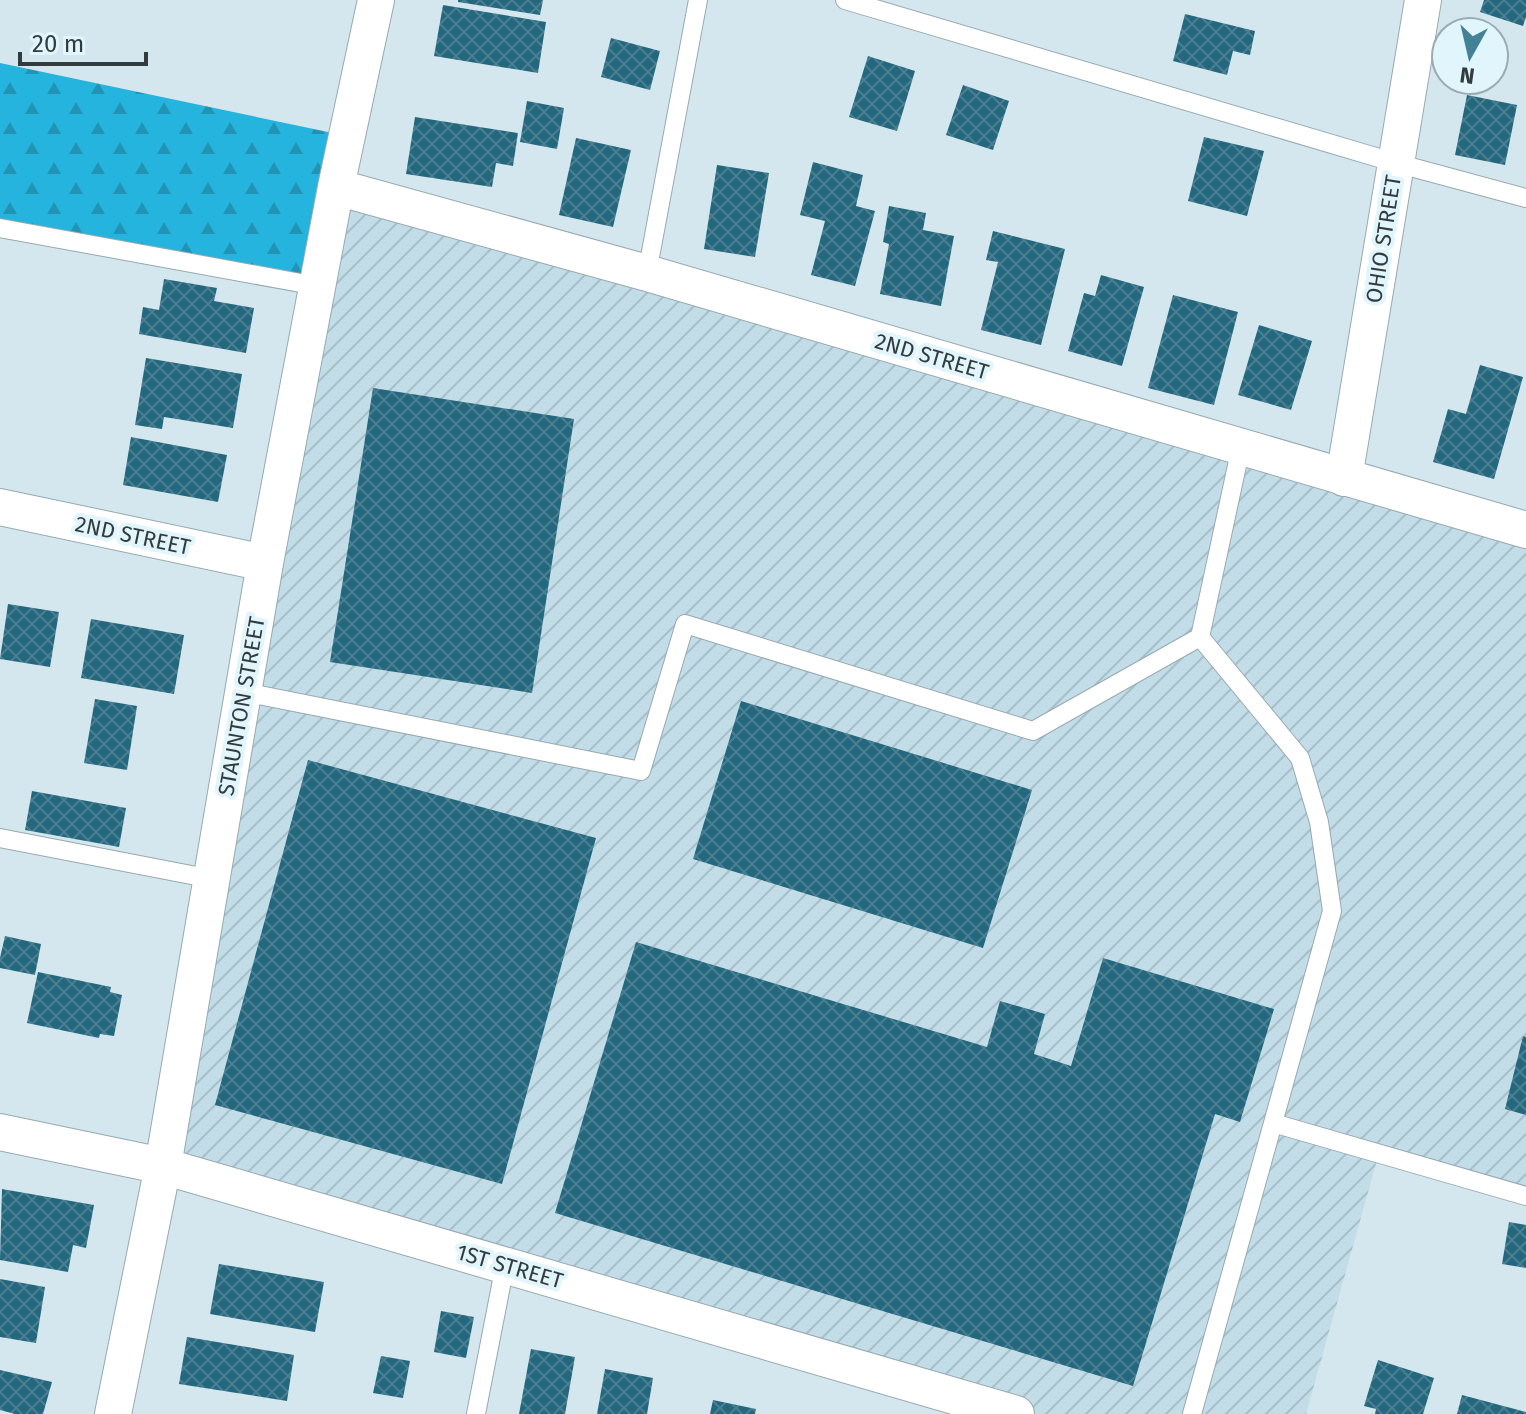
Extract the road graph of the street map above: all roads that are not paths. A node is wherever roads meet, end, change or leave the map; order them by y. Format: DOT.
graph roads {
  1 [pos="376,0"];
  2 [pos="698,0"];
  3 [pos="845,0"];
  4 [pos="1423,0"];
  5 [pos="1396,163"];
  6 [pos="336,187"];
  7 [pos="1526,198"];
  8 [pos="0,228"];
  9 [pos="647,273"];
  10 [pos="317,286"];
  11 [pos="1241,447"];
  12 [pos="1344,478"];
  13 [pos="0,507"];
  14 [pos="1526,530"];
  15 [pos="265,563"];
  16 [pos="1200,637"];
  17 [pos="244,692"];
  18 [pos="0,838"];
  19 [pos="212,879"];
  20 [pos="1273,1123"];
  21 [pos="0,1132"];
  22 [pos="163,1166"];
  23 [pos="1526,1196"];
  24 [pos="505,1265"];
  25 [pos="113,1414"];
  26 [pos="476,1414"];
  27 [pos="1016,1414"];
  28 [pos="1192,1414"];
  1 -- 6 [label="street, STAUNTON STREET"];
  2 -- 9 [label="lane"];
  3 -- 5 [label="lane"];
  4 -- 5 [label="street, OHIO STREET"];
  5 -- 7 [label="lane"];
  5 -- 12 [label="street, OHIO STREET"];
  6 -- 9 [label="street, 2ND STREET"];
  6 -- 10 [label="street, STAUNTON STREET"];
  8 -- 10 [label="lane"];
  9 -- 11 [label="street, 2ND STREET"];
  10 -- 15 [label="street, STAUNTON STREET"];
  11 -- 12 [label="street, 2ND STREET"];
  11 -- 16 [label="lane"];
  12 -- 14 [label="street, 2ND STREET"];
  13 -- 15 [label="street, 2ND STREET"];
  15 -- 17 [label="street, STAUNTON STREET"];
  16 -- 17 [label="lane"];
  16 -- 20 [label="lane"];
  17 -- 19 [label="street, STAUNTON STREET"];
  18 -- 19 [label="lane"];
  19 -- 22 [label="street, STAUNTON STREET"];
  20 -- 23 [label="lane"];
  20 -- 28 [label="lane"];
  21 -- 22 [label="street, 1ST STREET"];
  22 -- 24 [label="street, 1ST STREET"];
  22 -- 25 [label="street, STAUNTON STREET"];
  24 -- 26 [label="lane"];
  24 -- 27 [label="street, 1ST STREET"];
}
